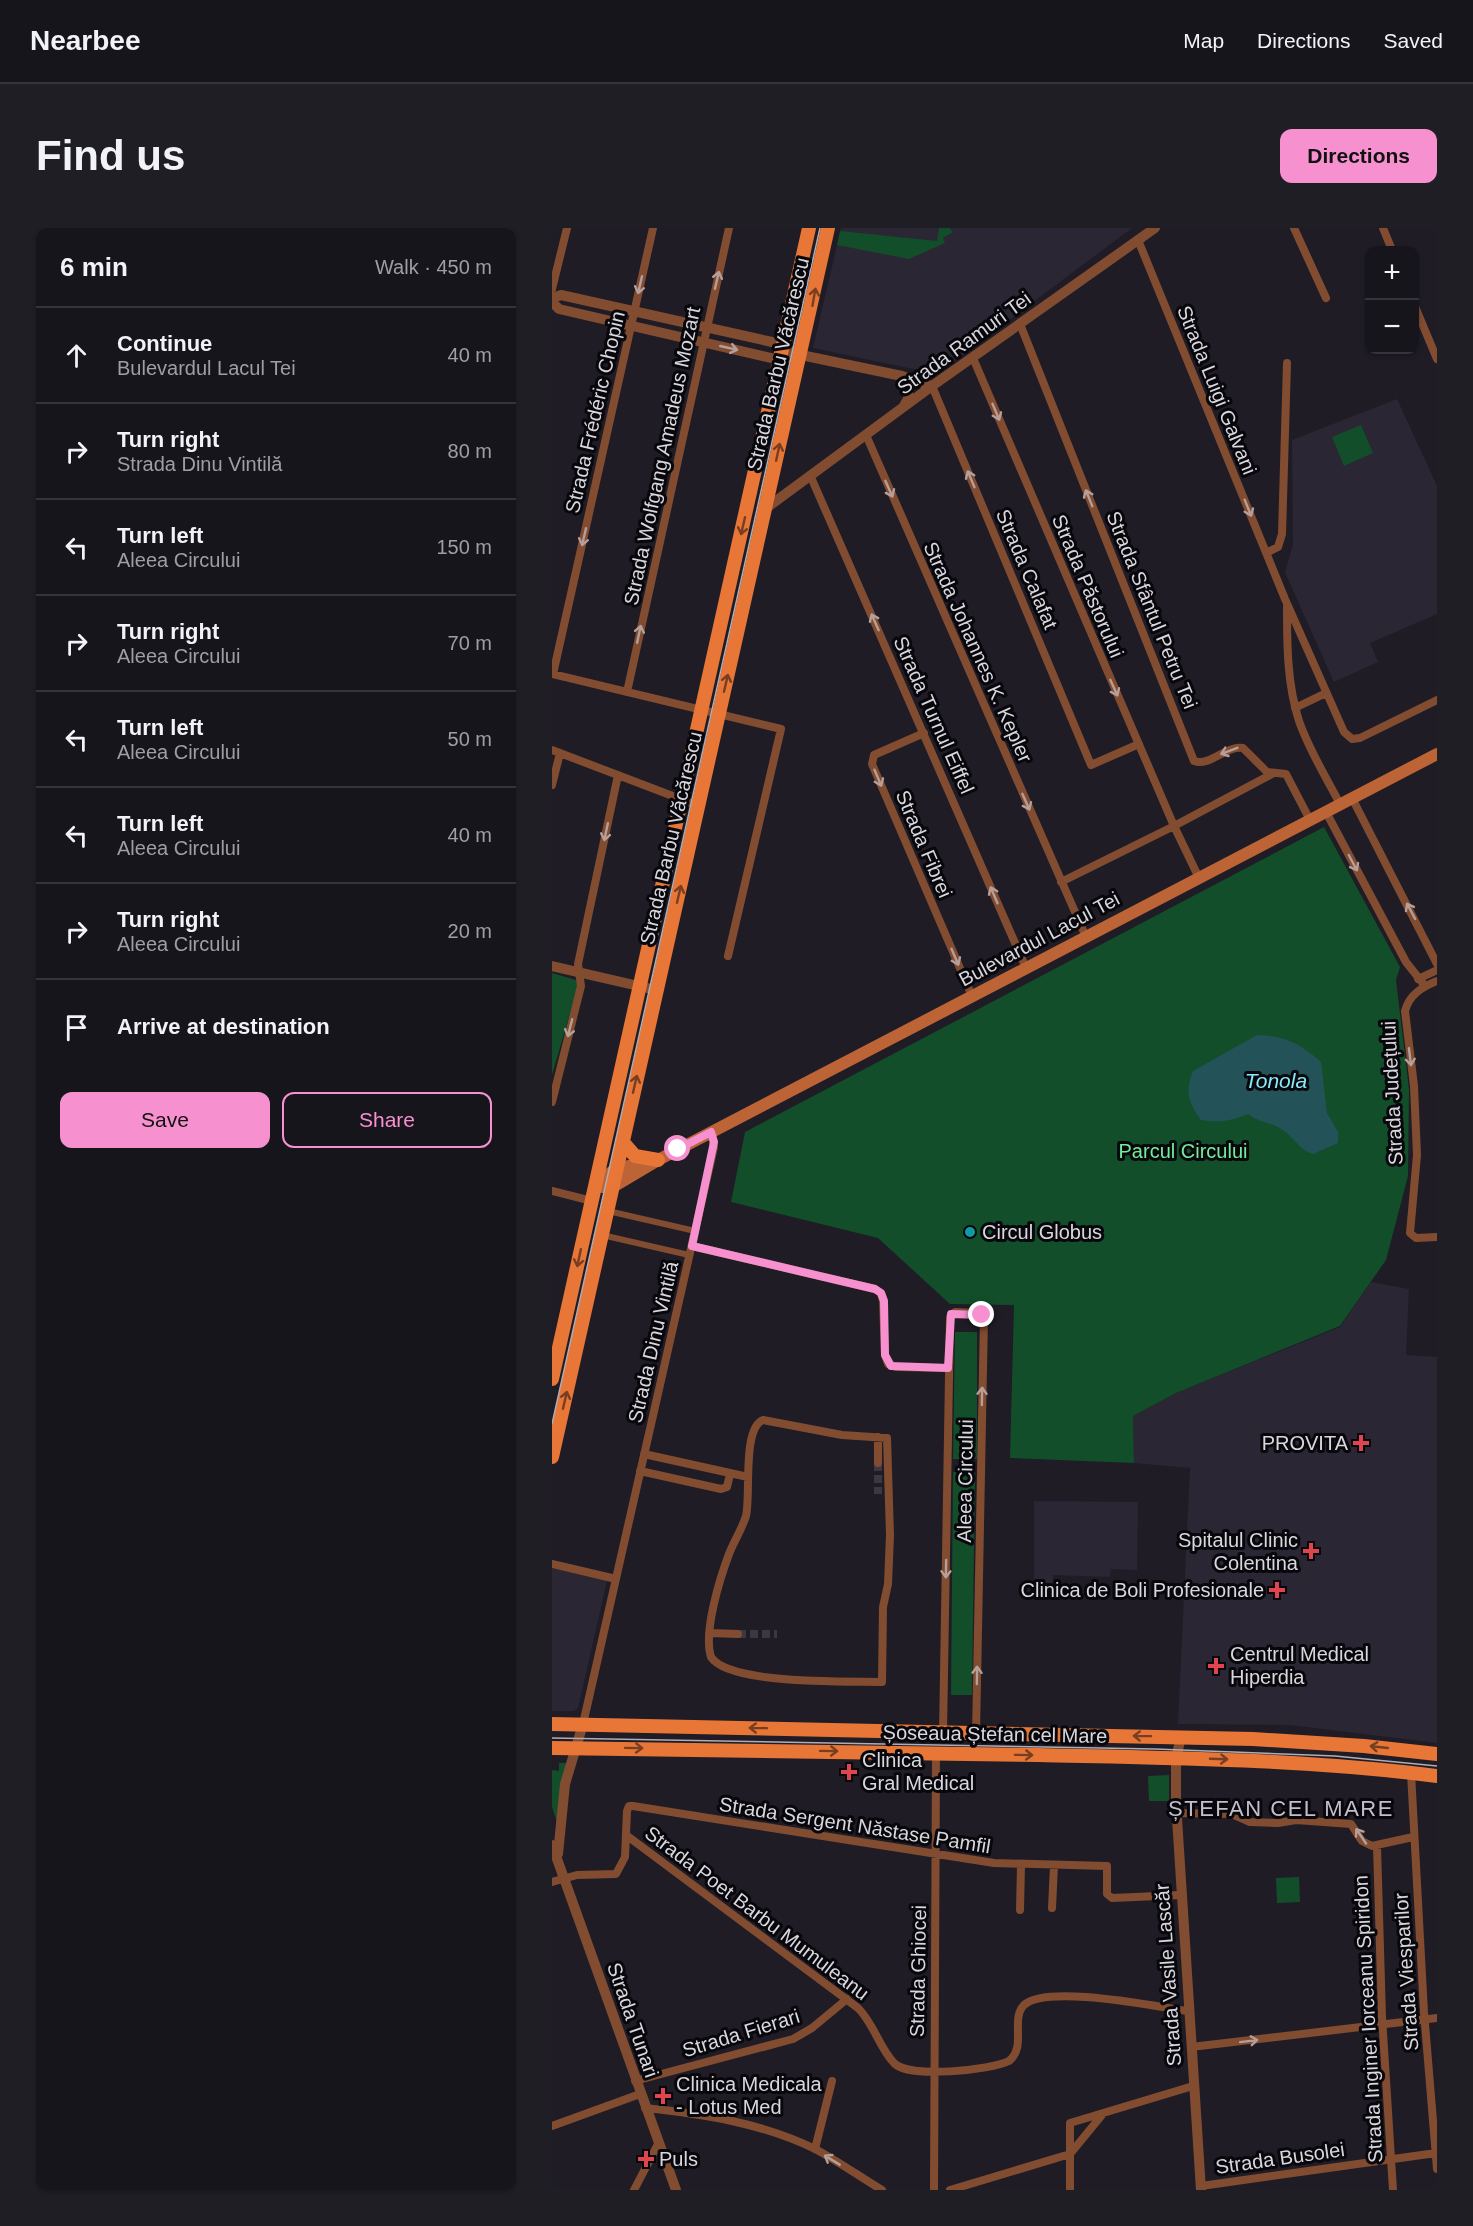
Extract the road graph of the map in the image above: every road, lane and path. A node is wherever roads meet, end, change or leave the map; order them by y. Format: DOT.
graph roads {
  1 [pos="567,228"];
  2 [pos="653,228"];
  3 [pos="729,228"];
  4 [pos="809,228"];
  5 [pos="828,228"];
  6 [pos="1155,228"];
  7 [pos="1294,228"];
  8 [pos="1383,228"];
  9 [pos="1138,240"];
  10 [pos="1390,246"];
  11 [pos="552,289"];
  12 [pos="1326,298"];
  13 [pos="552,300"];
  14 [pos="634,311"];
  15 [pos="1419,316"];
  16 [pos="1020,324"];
  17 [pos="631,325"];
  18 [pos="707,327"];
  19 [pos="704,342"];
  20 [pos="783,346"];
  21 [pos="801,354"];
  22 [pos="973,358"];
  23 [pos="1437,358"];
  24 [pos="780,360"];
  25 [pos="1287,363"];
  26 [pos="902,376"];
  27 [pos="932,386"];
  28 [pos="902,409"];
  29 [pos="866,435"];
  30 [pos="810,475"];
  31 [pos="771,484"];
  32 [pos="794,486"];
  33 [pos="765,509"];
  34 [pos="1266,553"];
  35 [pos="1287,603"];
  36 [pos="553,674"];
  37 [pos="627,692"];
  38 [pos="1326,693"];
  39 [pos="1437,700"];
  40 [pos="1295,708"];
  41 [pos="702,710"];
  42 [pos="719,714"];
  43 [pos="924,733"];
  44 [pos="1139,744"];
  45 [pos="556,751"];
  46 [pos="1437,754"];
  47 [pos="1437,759"];
  48 [pos="1272,774"];
  49 [pos="618,775"];
  50 [pos="552,785"];
  51 [pos="1352,798"];
  52 [pos="683,800"];
  53 [pos="1340,804"];
  54 [pos="699,806"];
  55 [pos="1326,812"];
  56 [pos="1310,820"];
  57 [pos="1174,826"];
  58 [pos="1199,878"];
  59 [pos="1061,882"];
  60 [pos="1086,937"];
  61 [pos="728,956"];
  62 [pos="1437,964"];
  63 [pos="552,966"];
  64 [pos="1026,968"];
  65 [pos="1437,970"];
  66 [pos="577,972"];
  67 [pos="1418,979"];
  68 [pos="1437,981"];
  69 [pos="640,986"];
  70 [pos="1425,986"];
  71 [pos="656,990"];
  72 [pos="972,996"];
  73 [pos="552,1102"];
  74 [pos="711,1132"];
  75 [pos="622,1141"];
  76 [pos="658,1160"];
  77 [pos="615,1169"];
  78 [pos="595,1186"];
  79 [pos="611,1188"];
  80 [pos="552,1191"];
  81 [pos="592,1201"];
  82 [pos="607,1211"];
  83 [pos="695,1231"];
  84 [pos="602,1235"];
  85 [pos="1437,1237"];
  86 [pos="692,1246"];
  87 [pos="689,1256"];
  88 [pos="554,1356"];
  89 [pos="574,1361"];
  90 [pos="948,1368"];
  91 [pos="552,1380"];
  92 [pos="878,1437"];
  93 [pos="644,1454"];
  94 [pos="552,1457"];
  95 [pos="878,1463"];
  96 [pos="640,1471"];
  97 [pos="730,1474"];
  98 [pos="748,1478"];
  99 [pos="552,1564"];
  100 [pos="616,1580"];
  101 [pos="710,1633"];
  102 [pos="738,1634"];
  103 [pos="552,1724"];
  104 [pos="583,1724"];
  105 [pos="943,1733"];
  106 [pos="976,1734"];
  107 [pos="1181,1737"];
  108 [pos="552,1748"];
  109 [pos="576,1748"];
  110 [pos="936,1753"];
  111 [pos="1437,1754"];
  112 [pos="1176,1758"];
  113 [pos="1410,1773"];
  114 [pos="1437,1776"];
  115 [pos="1176,1814"];
  116 [pos="626,1835"];
  117 [pos="1413,1837"];
  118 [pos="552,1845"];
  119 [pos="1377,1846"];
  120 [pos="937,1854"];
  121 [pos="557,1860"];
  122 [pos="1021,1865"];
  123 [pos="1053,1866"];
  124 [pos="563,1878"];
  125 [pos="552,1882"];
  126 [pos="1180,1895"];
  127 [pos="1052,1908"];
  128 [pos="1020,1910"];
  129 [pos="847,1999"];
  130 [pos="1188,2011"];
  131 [pos="1437,2018"];
  132 [pos="1425,2019"];
  133 [pos="1382,2025"];
  134 [pos="1191,2047"];
  135 [pos="933,2072"];
  136 [pos="635,2081"];
  137 [pos="832,2081"];
  138 [pos="1194,2086"];
  139 [pos="640,2094"];
  140 [pos="645,2108"];
  141 [pos="1102,2115"];
  142 [pos="552,2126"];
  143 [pos="658,2144"];
  144 [pos="815,2149"];
  145 [pos="1436,2153"];
  146 [pos="1070,2154"];
  147 [pos="1391,2159"];
  148 [pos="1437,2169"];
  149 [pos="1201,2188"];
  150 [pos="634,2190"];
  151 [pos="676,2190"];
  152 [pos="882,2190"];
  153 [pos="934,2190"];
  154 [pos="950,2190"];
  155 [pos="1070,2190"];
  156 [pos="1393,2190"];
  1 -- 11 [label="street"];
  2 -- 14 [label="street, Strada Frédéric Chopin, one-way"];
  18 -- 3 [label="street, Strada Wolfgang Amadeus Mozart, one-way"];
  4 -- 20 [label="main road, Strada Barbu Văcărescu"];
  21 -- 5 [label="main road, Strada Barbu Văcărescu, one-way"];
  6 -- 9 [label="street, Strada Ramuri Tei"];
  7 -- 12 [label="street"];
  8 -- 10 [label="street"];
  9 -- 16 [label="street, Strada Ramuri Tei"];
  9 -- 34 [label="street, Strada Luigi Galvani, one-way"];
  13 -- 14 [label="street"];
  13 -- 17 [label="street"];
  14 -- 17 [label="street, Strada Frédéric Chopin"];
  14 -- 18 [label="street"];
  15 -- 23 [label="street"];
  16 -- 22 [label="street, Strada Ramuri Tei"];
  48 -- 16 [label="street, Strada Sfântul Petru Tei, one-way"];
  17 -- 19 [label="street"];
  17 -- 36 [label="street, Strada Frédéric Chopin, one-way"];
  18 -- 19 [label="street, Strada Wolfgang Amadeus Mozart"];
  18 -- 20 [label="street"];
  19 -- 24 [label="street, one-way"];
  37 -- 19 [label="street, Strada Wolfgang Amadeus Mozart, one-way"];
  20 -- 21 [label="street"];
  20 -- 24 [label="main road, Strada Barbu Văcărescu"];
  21 -- 24 [label="street"];
  21 -- 26 [label="street"];
  31 -- 21 [label="main road, Strada Barbu Văcărescu, one-way"];
  22 -- 27 [label="street, Strada Ramuri Tei"];
  22 -- 44 [label="street, Strada Păstorului, one-way"];
  24 -- 41 [label="main road, Strada Barbu Văcărescu, one-way"];
  25 -- 34 [label="street, Strada Luigi Galvani"];
  26 -- 27 [label="street"];
  26 -- 28 [label="street"];
  27 -- 28 [label="street, Strada Ramuri Tei"];
  44 -- 27 [label="street, Strada Calafat, one-way"];
  28 -- 29 [label="street, Strada Ramuri Tei"];
  29 -- 30 [label="street, Strada Ramuri Tei"];
  29 -- 59 [label="street, Strada Johannes K. Kepler, one-way"];
  30 -- 32 [label="street, Strada Ramuri Tei"];
  43 -- 30 [label="street, Strada Turnul Eiffel, one-way"];
  31 -- 32 [label="street"];
  31 -- 33 [label="main road, Strada Barbu Văcărescu"];
  32 -- 33 [label="street, Strada Ramuri Tei"];
  42 -- 33 [label="main road, Strada Barbu Văcărescu, one-way"];
  34 -- 35 [label="street, Strada Luigi Galvani"];
  35 -- 38 [label="street, Strada Luigi Galvani"];
  35 -- 40 [label="street, Strada Luigi Galvani"];
  36 -- 37 [label="street"];
  37 -- 41 [label="street"];
  38 -- 39 [label="street, Strada Luigi Galvani"];
  38 -- 40 [label="street"];
  40 -- 53 [label="street, Strada Luigi Galvani"];
  41 -- 42 [label="street"];
  41 -- 52 [label="main road, Strada Barbu Văcărescu"];
  42 -- 54 [label="main road, Strada Barbu Văcărescu"];
  42 -- 61 [label="street"];
  64 -- 43 [label="street, Strada Turnul Eiffel, one-way"];
  43 -- 72 [label="street, Strada Fibrei, one-way"];
  44 -- 57 [label="street, Strada Păstorului"];
  45 -- 49 [label="street"];
  45 -- 50 [label="street"];
  46 -- 47 [label="street"];
  46 -- 51 [label="main road, Bulevardul Lacul Tei"];
  48 -- 56 [label="street, Strada Sfântul Petru Tei"];
  48 -- 57 [label="street"];
  49 -- 52 [label="street"];
  49 -- 66 [label="street, one-way"];
  51 -- 53 [label="main road, Bulevardul Lacul Tei"];
  62 -- 51 [label="street, one-way"];
  52 -- 54 [label="street"];
  52 -- 69 [label="main road, Strada Barbu Văcărescu"];
  53 -- 55 [label="main road, Bulevardul Lacul Tei"];
  71 -- 54 [label="main road, Strada Barbu Văcărescu, one-way"];
  55 -- 56 [label="main road, Bulevardul Lacul Tei"];
  55 -- 67 [label="street, one-way"];
  56 -- 58 [label="main road, Bulevardul Lacul Tei"];
  57 -- 58 [label="street, Strada Păstorului"];
  57 -- 59 [label="street"];
  58 -- 60 [label="main road, Bulevardul Lacul Tei"];
  59 -- 60 [label="street, Strada Johannes K. Kepler"];
  60 -- 64 [label="main road, Bulevardul Lacul Tei"];
  63 -- 66 [label="street"];
  64 -- 72 [label="main road, Bulevardul Lacul Tei"];
  65 -- 67 [label="street"];
  66 -- 69 [label="street"];
  66 -- 73 [label="street, one-way"];
  67 -- 70 [label="street"];
  68 -- 70 [label="street"];
  69 -- 71 [label="street"];
  69 -- 78 [label="main road, Strada Barbu Văcărescu"];
  70 -- 85 [label="street, Strada Județului, one-way"];
  75 -- 71 [label="main road, Strada Barbu Văcărescu, one-way"];
  72 -- 74 [label="main road, Bulevardul Lacul Tei"];
  74 -- 76 [label="main road, Bulevardul Lacul Tei"];
  74 -- 83 [label="street, Strada Dinu Vintilă"];
  75 -- 76 [label="main road"];
  75 -- 77 [label="main road, Strada Barbu Văcărescu"];
  76 -- 77 [label="main road, Bulevardul Lacul Tei"];
  76 -- 79 [label="main road, Bulevardul Lacul Tei"];
  77 -- 78 [label="main road, Bulevardul Lacul Tei"];
  77 -- 79 [label="main road, Strada Barbu Văcărescu"];
  78 -- 79 [label="main road"];
  78 -- 81 [label="main road, Strada Barbu Văcărescu"];
  79 -- 82 [label="main road, Strada Barbu Văcărescu"];
  80 -- 81 [label="street"];
  81 -- 88 [label="main road, Strada Barbu Văcărescu, one-way"];
  82 -- 83 [label="street"];
  82 -- 84 [label="main road, Strada Barbu Văcărescu"];
  83 -- 86 [label="street, Strada Dinu Vintilă"];
  84 -- 87 [label="street"];
  84 -- 89 [label="main road, Strada Barbu Văcărescu"];
  86 -- 87 [label="street, Strada Dinu Vintilă"];
  86 -- 90 [label="street"];
  87 -- 93 [label="street, Strada Dinu Vintilă"];
  88 -- 89 [label="street"];
  88 -- 91 [label="main road, Strada Barbu Văcărescu"];
  94 -- 89 [label="main road, Strada Barbu Văcărescu, one-way"];
  90 -- 105 [label="street, Aleea Circului, one-way"];
  106 -- 90 [label="street, Aleea Circului, one-way"];
  92 -- 95 [label="street"];
  92 -- 98 [label="street"];
  92 -- 101 [label="street"];
  93 -- 96 [label="street, Strada Dinu Vintilă"];
  93 -- 97 [label="street, Strada Dinu Vintilă"];
  96 -- 97 [label="street"];
  96 -- 100 [label="street, Strada Dinu Vintilă"];
  97 -- 98 [label="street, Strada Dinu Vintilă"];
  98 -- 101 [label="street"];
  99 -- 100 [label="street"];
  100 -- 104 [label="street, Strada Dinu Vintilă"];
  101 -- 102 [label="street"];
  103 -- 104 [label="main road, Șoseaua Ștefan cel Mare"];
  105 -- 104 [label="main road, Șoseaua Ștefan cel Mare, one-way"];
  104 -- 109 [label="street, Strada Tunari"];
  105 -- 106 [label="main road, Șoseaua Ștefan cel Mare"];
  107 -- 106 [label="main road, Șoseaua Ștefan cel Mare, one-way"];
  111 -- 107 [label="main road, Șoseaua Ștefan cel Mare, one-way"];
  107 -- 112 [label="street, Strada Vasile Lascăr"];
  108 -- 109 [label="main road, Șoseaua Ștefan cel Mare"];
  109 -- 110 [label="main road, Șoseaua Ștefan cel Mare, one-way"];
  109 -- 121 [label="street, Strada Tunari"];
  110 -- 112 [label="main road, Șoseaua Ștefan cel Mare, one-way"];
  110 -- 120 [label="street, Strada Ghiocei"];
  112 -- 113 [label="main road, Șoseaua Ștefan cel Mare, one-way"];
  112 -- 115 [label="street, Strada Vasile Lascăr"];
  113 -- 114 [label="main road, Șoseaua Ștefan cel Mare"];
  113 -- 117 [label="street, Strada Viesparilor"];
  119 -- 115 [label="street, one-way"];
  115 -- 126 [label="street, Strada Vasile Lascăr"];
  116 -- 120 [label="street, Strada Sergent Năstase Pamfil"];
  116 -- 124 [label="street, Strada Poet Barbu Mumuleanu"];
  116 -- 129 [label="street, Strada Poet Barbu Mumuleanu"];
  117 -- 119 [label="street"];
  117 -- 132 [label="street, Strada Viesparilor"];
  118 -- 121 [label="street, Strada Tunari"];
  119 -- 133 [label="street, Strada Inginer Iorceanu Spiridon"];
  120 -- 122 [label="street, Strada Sergent Năstase Pamfil"];
  120 -- 135 [label="street, Strada Ghiocei"];
  121 -- 124 [label="street, Strada Tunari"];
  122 -- 123 [label="street, Strada Sergent Năstase Pamfil"];
  122 -- 128 [label="street"];
  123 -- 126 [label="street, Strada Sergent Năstase Pamfil"];
  123 -- 127 [label="street"];
  124 -- 125 [label="street"];
  124 -- 136 [label="street, Strada Tunari"];
  126 -- 130 [label="street, Strada Vasile Lascăr"];
  129 -- 135 [label="street, Strada Poet Barbu Mumuleanu"];
  129 -- 136 [label="street, Strada Fierari"];
  130 -- 134 [label="street, Strada Vasile Lascăr"];
  130 -- 135 [label="street, Strada Poet Barbu Mumuleanu"];
  131 -- 132 [label="street"];
  132 -- 133 [label="street"];
  132 -- 145 [label="street, Strada Viesparilor"];
  134 -- 133 [label="street, one-way"];
  133 -- 147 [label="street, Strada Inginer Iorceanu Spiridon"];
  134 -- 138 [label="street, Strada Vasile Lascăr"];
  135 -- 153 [label="street, Strada Ghiocei"];
  136 -- 139 [label="street, Strada Tunari"];
  137 -- 144 [label="street"];
  138 -- 141 [label="street"];
  138 -- 149 [label="street, Strada Vasile Lascăr"];
  139 -- 140 [label="street, Strada Tunari"];
  139 -- 142 [label="street"];
  140 -- 143 [label="street, Strada Tunari"];
  140 -- 144 [label="street"];
  141 -- 146 [label="street"];
  141 -- 146 [label="street"];
  143 -- 150 [label="street"];
  143 -- 151 [label="street, Strada Tunari"];
  152 -- 144 [label="street, one-way"];
  145 -- 147 [label="street, Strada Busolei"];
  145 -- 148 [label="street, Strada Viesparilor"];
  146 -- 154 [label="street"];
  146 -- 155 [label="street"];
  147 -- 149 [label="street, Strada Busolei"];
  147 -- 156 [label="street, Strada Inginer Iorceanu Spiridon"];
}
